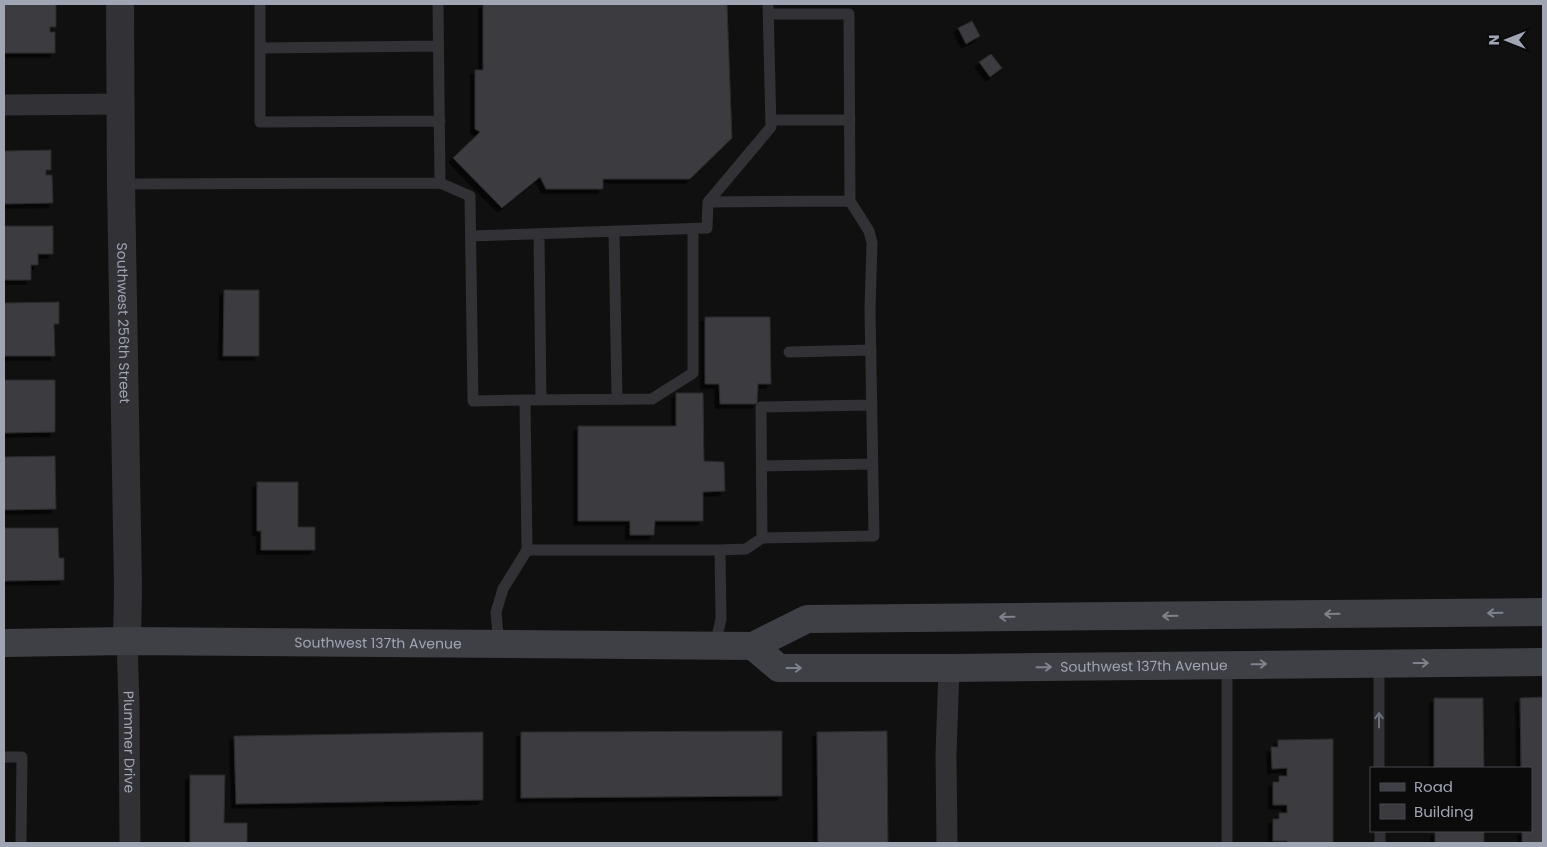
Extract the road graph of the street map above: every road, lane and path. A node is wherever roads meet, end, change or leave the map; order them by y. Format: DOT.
graph roads {
  1 [pos="120,4"];
  2 [pos="260,4"];
  3 [pos="438,4"];
  4 [pos="769,9"];
  5 [pos="438,46"];
  6 [pos="260,48"];
  7 [pos="4,104"];
  8 [pos="121,104"];
  9 [pos="771,120"];
  10 [pos="850,120"];
  11 [pos="440,121"];
  12 [pos="440,183"];
  13 [pos="121,184"];
  14 [pos="850,201"];
  15 [pos="708,202"];
  16 [pos="693,229"];
  17 [pos="614,231"];
  18 [pos="539,234"];
  19 [pos="471,236"];
  20 [pos="871,350"];
  21 [pos="789,352"];
  22 [pos="617,399"];
  23 [pos="525,400"];
  24 [pos="541,400"];
  25 [pos="872,405"];
  26 [pos="873,464"];
  27 [pos="762,466"];
  28 [pos="762,538"];
  29 [pos="527,550"];
  30 [pos="720,550"];
  31 [pos="1543,612"];
  32 [pos="127,641"];
  33 [pos="4,643"];
  34 [pos="499,644"];
  35 [pos="714,646"];
  36 [pos="753,646"];
  37 [pos="1543,662"];
  38 [pos="1379,663"];
  39 [pos="1227,665"];
  40 [pos="949,668"];
  41 [pos="4,757"];
  42 [pos="1380,767"];
  43 [pos="21,843"];
  44 [pos="130,843"];
  45 [pos="947,843"];
  46 [pos="1227,843"];
  1 -- 8 [label="street, Southwest 256th Street"];
  2 -- 6 [label="lane"];
  3 -- 5 [label="lane"];
  4 -- 9 [label="lane"];
  4 -- 10 [label="lane"];
  5 -- 6 [label="lane"];
  5 -- 11 [label="lane"];
  6 -- 11 [label="lane"];
  7 -- 8 [label="street"];
  8 -- 13 [label="street, Southwest 256th Street"];
  9 -- 10 [label="lane"];
  9 -- 15 [label="lane"];
  10 -- 14 [label="lane"];
  11 -- 12 [label="lane"];
  12 -- 13 [label="lane"];
  12 -- 19 [label="lane"];
  13 -- 32 [label="street, Southwest 256th Street"];
  14 -- 15 [label="lane"];
  14 -- 20 [label="lane"];
  15 -- 16 [label="lane"];
  16 -- 17 [label="lane"];
  16 -- 22 [label="lane"];
  17 -- 18 [label="lane"];
  17 -- 22 [label="lane"];
  18 -- 19 [label="lane"];
  18 -- 24 [label="lane"];
  19 -- 23 [label="lane"];
  20 -- 21 [label="lane"];
  20 -- 25 [label="lane"];
  22 -- 24 [label="lane"];
  23 -- 24 [label="lane"];
  23 -- 29 [label="lane"];
  25 -- 26 [label="lane"];
  25 -- 27 [label="lane"];
  26 -- 27 [label="lane"];
  26 -- 28 [label="lane"];
  27 -- 28 [label="lane"];
  28 -- 30 [label="lane"];
  29 -- 30 [label="lane"];
  29 -- 34 [label="lane"];
  30 -- 35 [label="lane"];
  31 -- 36 [label="main road, Southwest 137th Avenue, one-way"];
  32 -- 33 [label="main road, Southwest 137th Avenue"];
  32 -- 34 [label="main road, Southwest 137th Avenue"];
  32 -- 44 [label="street, Plummer Drive"];
  34 -- 35 [label="main road, Southwest 137th Avenue"];
  35 -- 36 [label="main road, Southwest 137th Avenue"];
  36 -- 40 [label="main road, Southwest 137th Avenue, one-way"];
  38 -- 37 [label="main road, Southwest 137th Avenue, one-way"];
  39 -- 38 [label="main road, Southwest 137th Avenue, one-way"];
  42 -- 38 [label="lane, one-way"];
  40 -- 39 [label="main road, Southwest 137th Avenue, one-way"];
  39 -- 46 [label="lane"];
  40 -- 45 [label="street"];
  41 -- 43 [label="lane"];
}
